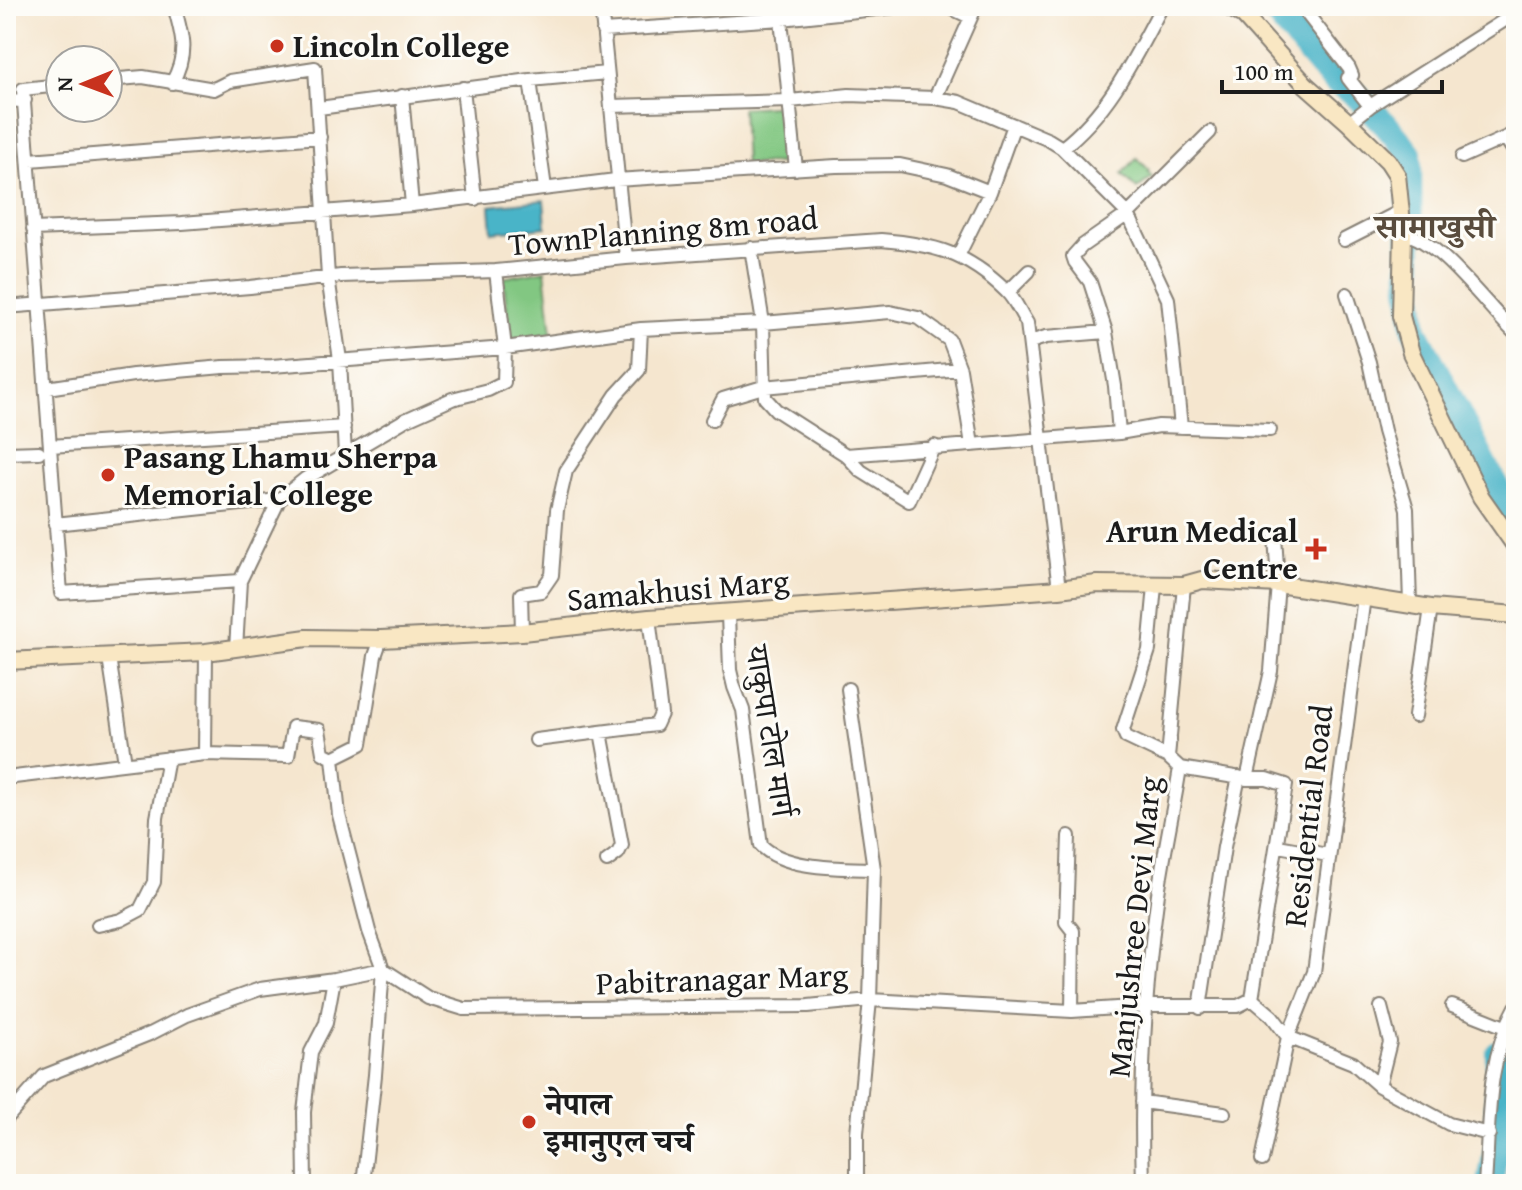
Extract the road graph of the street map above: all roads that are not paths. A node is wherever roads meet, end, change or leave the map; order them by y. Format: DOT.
graph roads {
  1 [pos="174,6"];
  2 [pos="601,6"];
  3 [pos="904,6"];
  4 [pos="947,6"];
  5 [pos="1162,6"];
  6 [pos="1226,6"];
  7 [pos="1301,6"];
  8 [pos="973,12"];
  9 [pos="1508,18"];
  10 [pos="781,19"];
  11 [pos="603,31"];
  12 [pos="607,73"];
  13 [pos="124,79"];
  14 [pos="530,80"];
  15 [pos="172,83"];
  16 [pos="44,87"];
  17 [pos="463,88"];
  18 [pos="402,96"];
  19 [pos="935,98"];
  20 [pos="25,100"];
  21 [pos="6,101"];
  22 [pos="790,101"];
  23 [pos="611,106"];
  24 [pos="319,108"];
  25 [pos="1360,114"];
  26 [pos="1014,125"];
  27 [pos="1210,132"];
  28 [pos="1511,136"];
  29 [pos="320,137"];
  30 [pos="1062,148"];
  31 [pos="1516,154"];
  32 [pos="1462,157"];
  33 [pos="30,160"];
  34 [pos="796,169"];
  35 [pos="616,180"];
  36 [pos="545,188"];
  37 [pos="990,192"];
  38 [pos="475,199"];
  39 [pos="412,205"];
  40 [pos="323,211"];
  41 [pos="1401,211"];
  42 [pos="1128,214"];
  43 [pos="33,229"];
  44 [pos="1408,234"];
  45 [pos="1344,240"];
  46 [pos="751,248"];
  47 [pos="959,254"];
  48 [pos="626,258"];
  49 [pos="496,271"];
  50 [pos="1029,271"];
  51 [pos="328,277"];
  52 [pos="1008,292"];
  53 [pos="1347,294"];
  54 [pos="39,306"];
  55 [pos="6,307"];
  56 [pos="763,323"];
  57 [pos="641,329"];
  58 [pos="1106,332"];
  59 [pos="1516,334"];
  60 [pos="1030,342"];
  61 [pos="505,348"];
  62 [pos="340,360"];
  63 [pos="960,369"];
  64 [pos="763,387"];
  65 [pos="47,388"];
  66 [pos="712,420"];
  67 [pos="344,427"];
  68 [pos="1181,427"];
  69 [pos="1270,430"];
  70 [pos="1119,433"];
  71 [pos="1042,438"];
  72 [pos="972,445"];
  73 [pos="934,446"];
  74 [pos="45,449"];
  75 [pos="6,453"];
  76 [pos="345,455"];
  77 [pos="846,455"];
  78 [pos="279,500"];
  79 [pos="55,524"];
  80 [pos="1275,535"];
  81 [pos="1516,547"];
  82 [pos="240,581"];
  83 [pos="1278,584"];
  84 [pos="1184,585"];
  85 [pos="1155,586"];
  86 [pos="1059,589"];
  87 [pos="1364,597"];
  88 [pos="1410,604"];
  89 [pos="1431,608"];
  90 [pos="728,614"];
  91 [pos="1516,615"];
  92 [pos="649,618"];
  93 [pos="522,632"];
  94 [pos="381,639"];
  95 [pos="236,649"];
  96 [pos="206,652"];
  97 [pos="109,657"];
  98 [pos="6,661"];
  99 [pos="848,689"];
  100 [pos="1415,716"];
  101 [pos="601,732"];
  102 [pos="536,740"];
  103 [pos="205,754"];
  104 [pos="1168,757"];
  105 [pos="168,758"];
  106 [pos="333,758"];
  107 [pos="125,763"];
  108 [pos="1180,768"];
  109 [pos="6,778"];
  110 [pos="1243,778"];
  111 [pos="1069,836"];
  112 [pos="1278,846"];
  113 [pos="1328,855"];
  114 [pos="607,861"];
  115 [pos="874,869"];
  116 [pos="98,925"];
  117 [pos="383,969"];
  118 [pos="334,979"];
  119 [pos="1252,999"];
  120 [pos="870,1000"];
  121 [pos="1146,1006"];
  122 [pos="1452,1006"];
  123 [pos="1381,1007"];
  124 [pos="1516,1007"];
  125 [pos="1200,1008"];
  126 [pos="1072,1011"];
  127 [pos="1505,1027"];
  128 [pos="1288,1037"];
  129 [pos="1379,1086"];
  130 [pos="1142,1102"];
  131 [pos="1224,1113"];
  132 [pos="6,1119"];
  133 [pos="1489,1134"];
  134 [pos="1262,1160"];
  135 [pos="1143,1182"];
  136 [pos="305,1184"];
  137 [pos="363,1184"];
  138 [pos="857,1184"];
  139 [pos="1088,1184"];
  140 [pos="1168,1184"];
  141 [pos="1485,1184"];
  1 -- 15 [label="street"];
  2 -- 11 [label="street"];
  3 -- 10 [label="street"];
  4 -- 8 [label="street"];
  5 -- 30 [label="street"];
  6 -- 25 [label="main road"];
  7 -- 25 [label="street"];
  8 -- 19 [label="street"];
  9 -- 25 [label="street"];
  10 -- 11 [label="street"];
  10 -- 22 [label="street"];
  11 -- 12 [label="street"];
  12 -- 14 [label="street"];
  12 -- 23 [label="street"];
  13 -- 15 [label="street"];
  14 -- 17 [label="street"];
  14 -- 36 [label="street"];
  15 -- 24 [label="street"];
  16 -- 20 [label="street"];
  17 -- 18 [label="street"];
  17 -- 38 [label="street"];
  18 -- 24 [label="street"];
  18 -- 39 [label="street"];
  19 -- 22 [label="street"];
  19 -- 26 [label="street"];
  20 -- 21 [label="street"];
  20 -- 33 [label="street"];
  22 -- 23 [label="street"];
  22 -- 34 [label="street"];
  23 -- 35 [label="street"];
  24 -- 29 [label="street"];
  25 -- 41 [label="main road"];
  26 -- 30 [label="street"];
  26 -- 37 [label="street"];
  27 -- 42 [label="street"];
  28 -- 31 [label="street"];
  28 -- 32 [label="street"];
  29 -- 33 [label="street"];
  29 -- 40 [label="street"];
  30 -- 42 [label="street"];
  33 -- 43 [label="street"];
  34 -- 35 [label="street"];
  34 -- 37 [label="street"];
  35 -- 36 [label="street"];
  35 -- 48 [label="street"];
  36 -- 38 [label="street"];
  37 -- 47 [label="street"];
  38 -- 39 [label="street"];
  39 -- 40 [label="street"];
  40 -- 43 [label="street"];
  40 -- 51 [label="street"];
  41 -- 44 [label="main road"];
  41 -- 45 [label="street"];
  42 -- 58 [label="street"];
  42 -- 68 [label="street"];
  43 -- 54 [label="street"];
  44 -- 59 [label="street"];
  44 -- 81 [label="main road"];
  46 -- 47 [label="street, TownPlanning 8m road"];
  46 -- 48 [label="street, TownPlanning 8m road"];
  46 -- 56 [label="street"];
  47 -- 52 [label="street, TownPlanning 8m road"];
  48 -- 49 [label="street, TownPlanning 8m road"];
  49 -- 51 [label="street, TownPlanning 8m road"];
  49 -- 61 [label="street"];
  50 -- 52 [label="street"];
  51 -- 54 [label="street, TownPlanning 8m road"];
  51 -- 62 [label="street"];
  52 -- 60 [label="street, TownPlanning 8m road"];
  53 -- 88 [label="street"];
  54 -- 55 [label="street, TownPlanning 8m road"];
  54 -- 65 [label="street"];
  56 -- 57 [label="street"];
  56 -- 63 [label="street"];
  56 -- 64 [label="street"];
  57 -- 61 [label="street"];
  57 -- 93 [label="street"];
  58 -- 60 [label="street"];
  58 -- 70 [label="street"];
  60 -- 71 [label="street, TownPlanning 8m road"];
  61 -- 62 [label="street"];
  61 -- 76 [label="street"];
  62 -- 65 [label="street"];
  62 -- 67 [label="street"];
  63 -- 64 [label="street"];
  63 -- 72 [label="street"];
  64 -- 66 [label="street"];
  64 -- 77 [label="street"];
  65 -- 74 [label="street"];
  67 -- 74 [label="street"];
  67 -- 76 [label="street"];
  68 -- 69 [label="street"];
  68 -- 70 [label="street"];
  70 -- 71 [label="street"];
  71 -- 72 [label="street"];
  71 -- 86 [label="street, TownPlanning 8m road"];
  72 -- 73 [label="street"];
  73 -- 77 [label="street"];
  73 -- 77 [label="street"];
  74 -- 75 [label="street"];
  74 -- 79 [label="street"];
  76 -- 78 [label="street"];
  78 -- 79 [label="street"];
  78 -- 82 [label="street"];
  79 -- 82 [label="street"];
  80 -- 83 [label="street"];
  82 -- 95 [label="street"];
  83 -- 84 [label="main road, Samakhusi Marg"];
  83 -- 87 [label="main road, Samakhusi Marg"];
  83 -- 110 [label="street"];
  84 -- 85 [label="main road, Samakhusi Marg"];
  84 -- 104 [label="street, Manjushree Devi Marg"];
  85 -- 86 [label="main road, Samakhusi Marg"];
  85 -- 104 [label="street"];
  86 -- 90 [label="main road, Samakhusi Marg"];
  87 -- 88 [label="main road, Samakhusi Marg"];
  87 -- 113 [label="street, Residential Road"];
  88 -- 89 [label="main road, Samakhusi Marg"];
  89 -- 91 [label="main road, Samakhusi Marg"];
  89 -- 100 [label="street"];
  90 -- 92 [label="main road, Samakhusi Marg"];
  90 -- 115 [label="street, याकुपा टोल मार्ग"];
  92 -- 93 [label="main road, Samakhusi Marg"];
  92 -- 101 [label="street"];
  93 -- 94 [label="main road, Samakhusi Marg"];
  94 -- 95 [label="main road, Samakhusi Marg"];
  94 -- 106 [label="street"];
  95 -- 96 [label="main road, Samakhusi Marg"];
  96 -- 97 [label="main road, Samakhusi Marg"];
  96 -- 103 [label="street"];
  97 -- 98 [label="main road, Samakhusi Marg"];
  97 -- 107 [label="street"];
  99 -- 115 [label="street"];
  101 -- 102 [label="street"];
  101 -- 114 [label="street"];
  103 -- 105 [label="street"];
  103 -- 106 [label="street"];
  104 -- 108 [label="street, Manjushree Devi Marg"];
  105 -- 107 [label="street"];
  105 -- 116 [label="street"];
  106 -- 117 [label="street"];
  107 -- 109 [label="street"];
  108 -- 110 [label="street"];
  108 -- 121 [label="street, Manjushree Devi Marg"];
  110 -- 112 [label="street"];
  110 -- 125 [label="street"];
  111 -- 126 [label="street"];
  112 -- 113 [label="street"];
  112 -- 119 [label="street"];
  113 -- 128 [label="street, Residential Road"];
  115 -- 120 [label="street"];
  117 -- 118 [label="street"];
  117 -- 120 [label="street, Pabitranagar Marg"];
  117 -- 137 [label="street"];
  118 -- 132 [label="street"];
  118 -- 136 [label="street"];
  119 -- 125 [label="street, Pabitranagar Marg"];
  119 -- 128 [label="street"];
  120 -- 126 [label="street, Pabitranagar Marg"];
  120 -- 138 [label="street"];
  121 -- 125 [label="street, Pabitranagar Marg"];
  121 -- 126 [label="street, Pabitranagar Marg"];
  121 -- 130 [label="street, Manjushree Devi Marg"];
  122 -- 127 [label="street"];
  123 -- 129 [label="street"];
  124 -- 127 [label="street"];
  127 -- 133 [label="street"];
  128 -- 129 [label="street"];
  128 -- 134 [label="street, Residential Road"];
  129 -- 133 [label="street"];
  130 -- 131 [label="street"];
  130 -- 135 [label="street, Manjushree Devi Marg"];
  133 -- 141 [label="street"];
  135 -- 139 [label="street"];
  135 -- 140 [label="street"];
}
